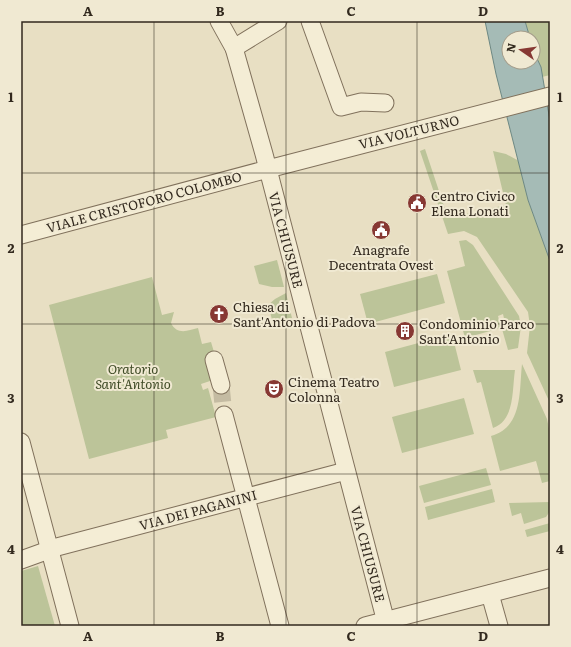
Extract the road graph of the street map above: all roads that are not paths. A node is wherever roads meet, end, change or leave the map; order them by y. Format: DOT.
graph roads {
  1 [pos="219,21"];
  2 [pos="278,21"];
  3 [pos="310,21"];
  4 [pos="234,48"];
  5 [pos="550,96"];
  6 [pos="385,103"];
  7 [pos="268,169"];
  8 [pos="21,235"];
  9 [pos="214,360"];
  10 [pos="221,385"];
  11 [pos="224,415"];
  12 [pos="21,442"];
  13 [pos="346,471"];
  14 [pos="246,497"];
  15 [pos="49,550"];
  16 [pos="21,560"];
  17 [pos="550,578"];
  18 [pos="490,594"];
  19 [pos="386,624"];
  20 [pos="70,626"];
  21 [pos="280,626"];
  22 [pos="365,626"];
  23 [pos="499,626"];
  1 -- 4 [label="street, VIA CHIUSURE"];
  2 -- 4 [label="street"];
  3 -- 6 [label="street"];
  4 -- 7 [label="street, VIA CHIUSURE"];
  5 -- 7 [label="street, VIA VOLTURNO"];
  7 -- 8 [label="street, VIALE CRISTOFORO COLOMBO"];
  7 -- 13 [label="street, VIA CHIUSURE"];
  9 -- 10 [label="street"];
  11 -- 14 [label="street"];
  12 -- 15 [label="street"];
  13 -- 14 [label="street, VIA DEI PAGANINI"];
  13 -- 19 [label="street, VIA CHIUSURE"];
  14 -- 15 [label="street, VIA DEI PAGANINI"];
  14 -- 21 [label="street"];
  15 -- 16 [label="street, VIA DEI PAGANINI"];
  15 -- 20 [label="street"];
  17 -- 18 [label="street"];
  18 -- 19 [label="street"];
  18 -- 23 [label="street"];
  19 -- 22 [label="street"];
}
